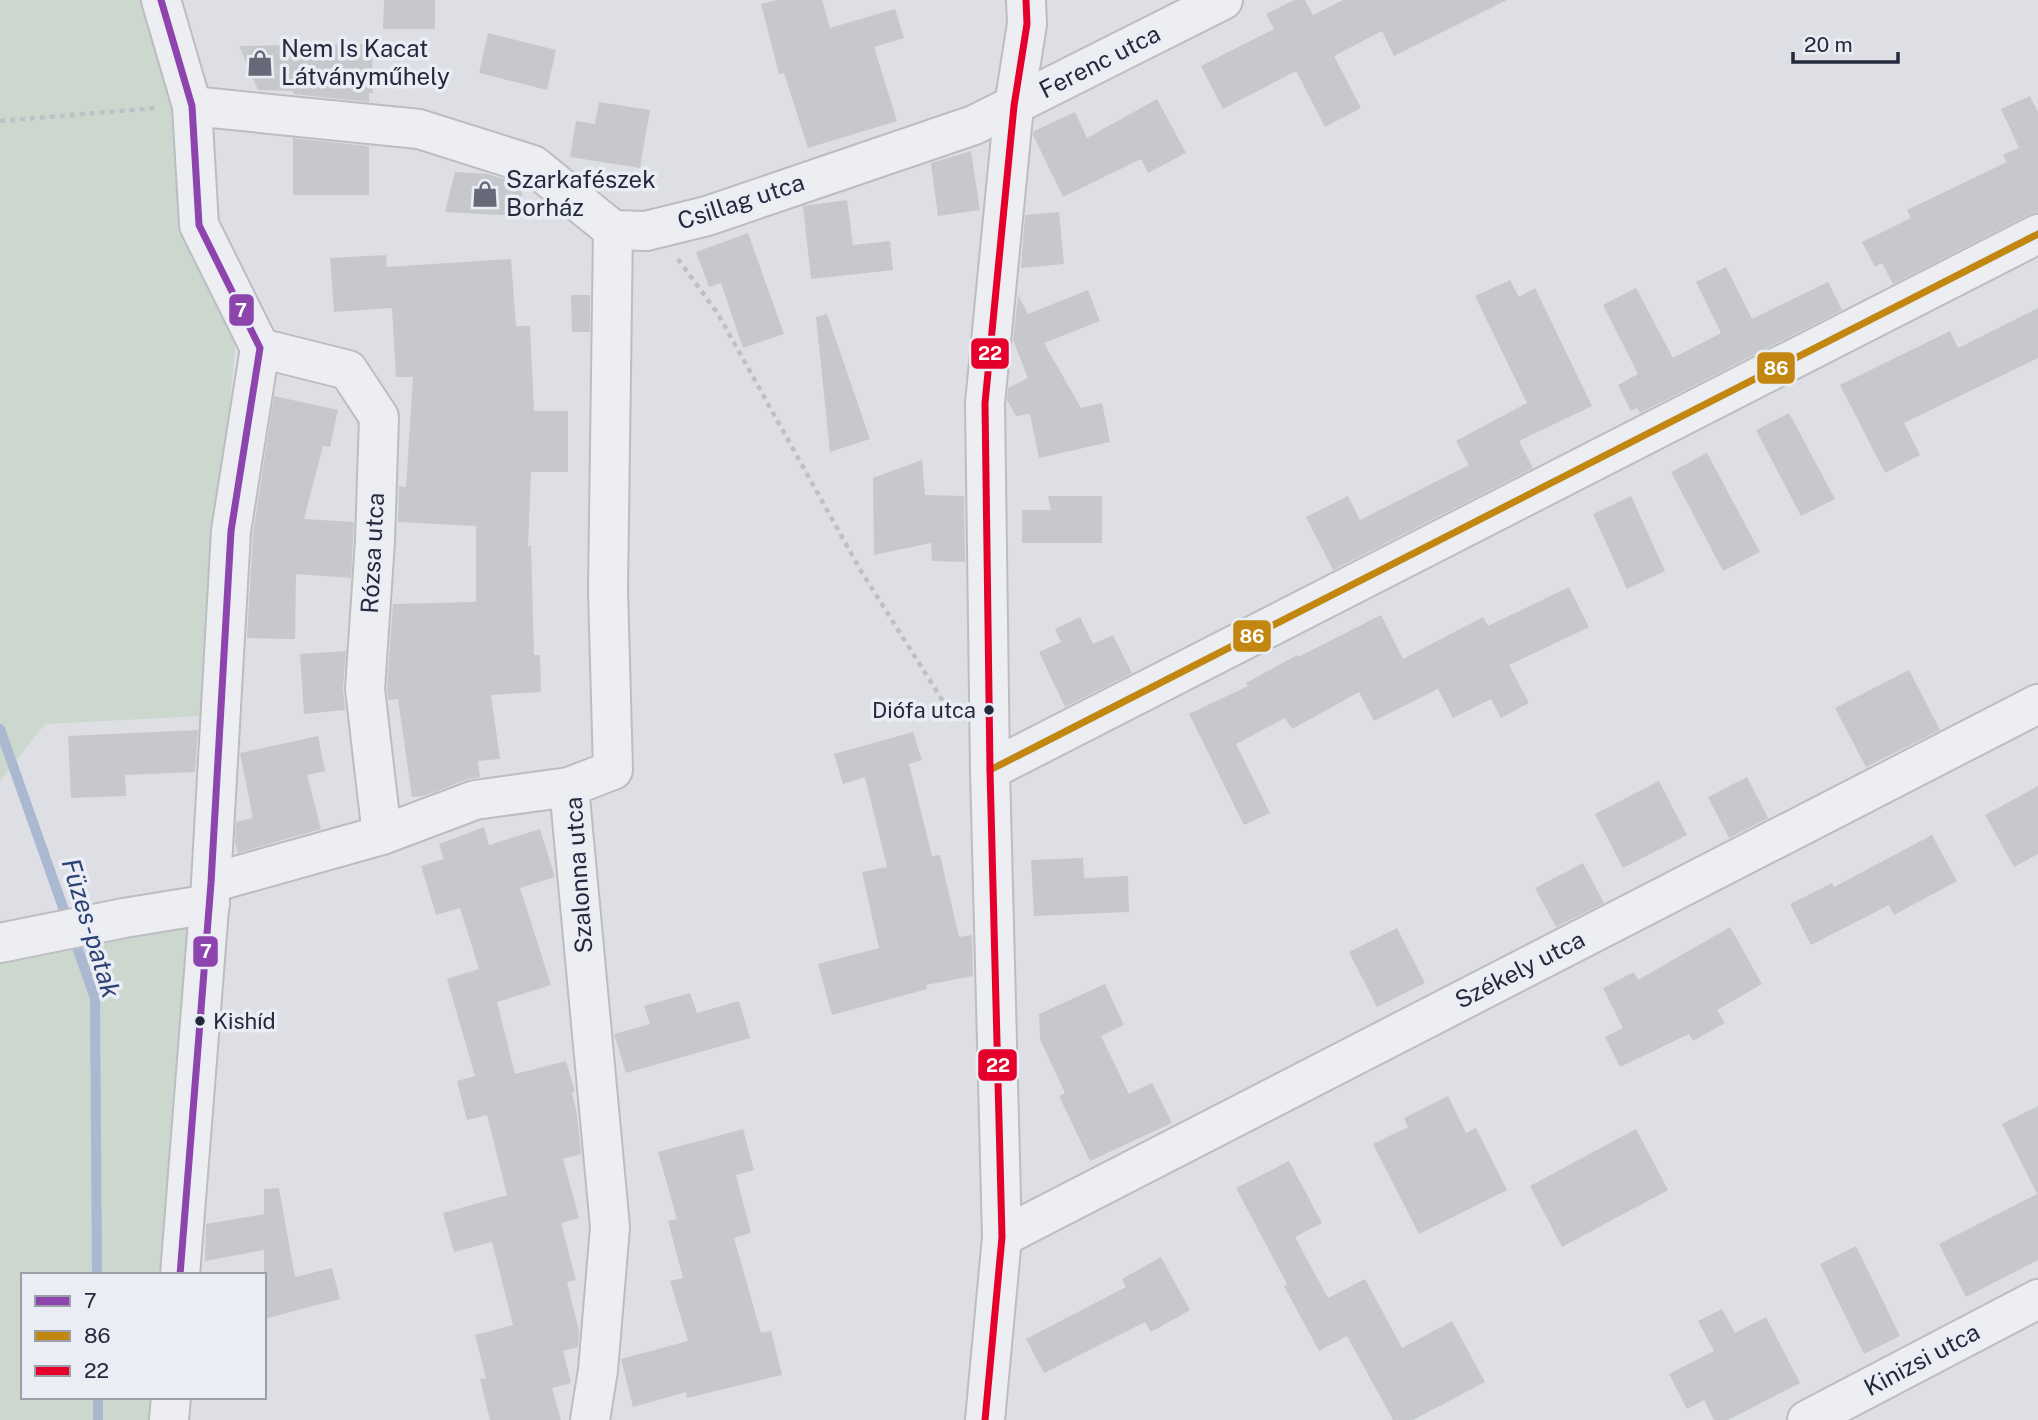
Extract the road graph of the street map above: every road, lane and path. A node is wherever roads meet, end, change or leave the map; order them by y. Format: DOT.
graph roads {
  1 [pos="161,0"];
  2 [pos="1026,0"];
  3 [pos="1223,0"];
  4 [pos="192,106"];
  5 [pos="1014,106"];
  6 [pos="0,121"];
  7 [pos="629,231"];
  8 [pos="2038,234"];
  9 [pos="261,348"];
  10 [pos="2038,704"];
  11 [pos="953,717"];
  12 [pos="990,770"];
  13 [pos="569,787"];
  14 [pos="382,835"];
  15 [pos="210,893"];
  16 [pos="0,943"];
  17 [pos="1002,1237"];
  18 [pos="180,1273"];
  19 [pos="2038,1299"];
  20 [pos="171,1399"];
  21 [pos="169,1420"];
  22 [pos="590,1420"];
  23 [pos="985,1420"];
  24 [pos="1807,1420"];
  1 -- 4 [label="street"];
  2 -- 5 [label="street"];
  3 -- 5 [label="street, Ferenc utca"];
  4 -- 6 [label="path"];
  4 -- 7 [label="street"];
  4 -- 9 [label="street"];
  5 -- 7 [label="street, Csillag utca"];
  5 -- 12 [label="street"];
  7 -- 11 [label="path"];
  7 -- 13 [label="street, Szalonna utca"];
  8 -- 12 [label="street"];
  9 -- 14 [label="street, Rózsa utca"];
  9 -- 15 [label="street"];
  10 -- 17 [label="street, Székely utca"];
  12 -- 17 [label="street"];
  13 -- 14 [label="street"];
  13 -- 22 [label="street, Szalonna utca"];
  14 -- 15 [label="street"];
  15 -- 16 [label="street"];
  15 -- 18 [label="street"];
  17 -- 23 [label="street"];
  19 -- 24 [label="street, Kinizsi utca"];
  20 -- 21 [label="street"];
}
